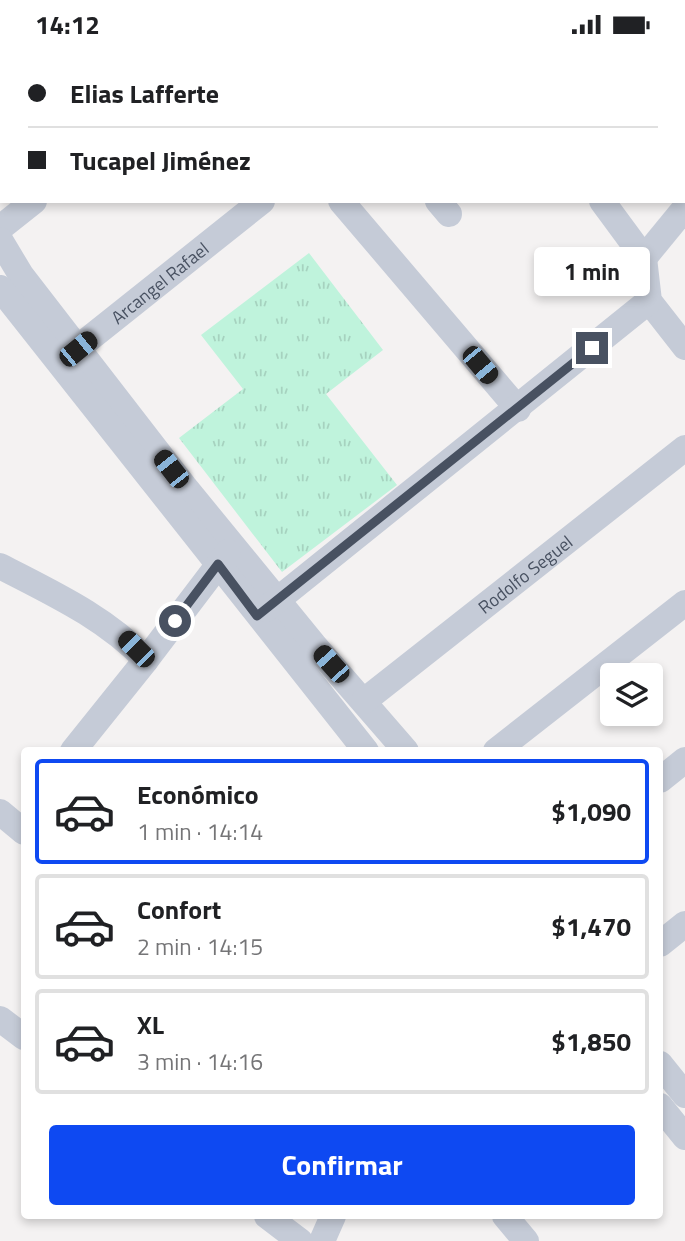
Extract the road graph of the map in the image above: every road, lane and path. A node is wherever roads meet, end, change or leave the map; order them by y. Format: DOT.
graph roads {
  1 [pos="31,203"];
  2 [pos="259,203"];
  3 [pos="343,203"];
  4 [pos="603,203"];
  5 [pos="685,208"];
  6 [pos="0,227"];
  7 [pos="0,240"];
  8 [pos="644,258"];
  9 [pos="0,288"];
  10 [pos="649,301"];
  11 [pos="685,347"];
  12 [pos="68,356"];
  13 [pos="518,409"];
  14 [pos="685,448"];
  15 [pos="226,554"];
  16 [pos="0,566"];
  17 [pos="685,603"];
  18 [pos="267,608"];
  19 [pos="146,660"];
  20 [pos="364,701"];
  21 [pos="76,747"];
  22 [pos="363,747"];
  23 [pos="402,747"];
  24 [pos="501,747"];
  25 [pos="685,760"];
  26 [pos="663,778"];
  27 [pos="685,924"];
  28 [pos="663,942"];
  29 [pos="0,1019"];
  30 [pos="21,1035"];
  31 [pos="663,1067"];
  32 [pos="684,1091"];
  33 [pos="663,1110"];
  34 [pos="685,1137"];
  35 [pos="271,1219"];
  36 [pos="332,1219"];
  37 [pos="508,1219"];
  38 [pos="300,1241"];
  39 [pos="321,1241"];
  40 [pos="526,1241"];
  1 -- 6 [label="street"];
  2 -- 12 [label="street, Arcangel Rafael"];
  3 -- 13 [label="street"];
  4 -- 8 [label="street"];
  5 -- 8 [label="street"];
  7 -- 12 [label="street"];
  8 -- 10 [label="street"];
  9 -- 12 [label="street"];
  10 -- 11 [label="street"];
  10 -- 13 [label="street"];
  12 -- 15 [label="street"];
  13 -- 18 [label="street"];
  14 -- 20 [label="street, Rodolfo Seguel"];
  15 -- 18 [label="street"];
  15 -- 19 [label="street"];
  16 -- 19 [label="street"];
  17 -- 24 [label="street"];
  18 -- 20 [label="street"];
  18 -- 22 [label="street"];
  19 -- 21 [label="street"];
  20 -- 23 [label="street"];
  25 -- 26 [label="street"];
  27 -- 28 [label="street"];
  29 -- 30 [label="street"];
  31 -- 32 [label="street"];
  33 -- 34 [label="street"];
  35 -- 38 [label="street"];
  36 -- 39 [label="street"];
  37 -- 40 [label="street"];
}
